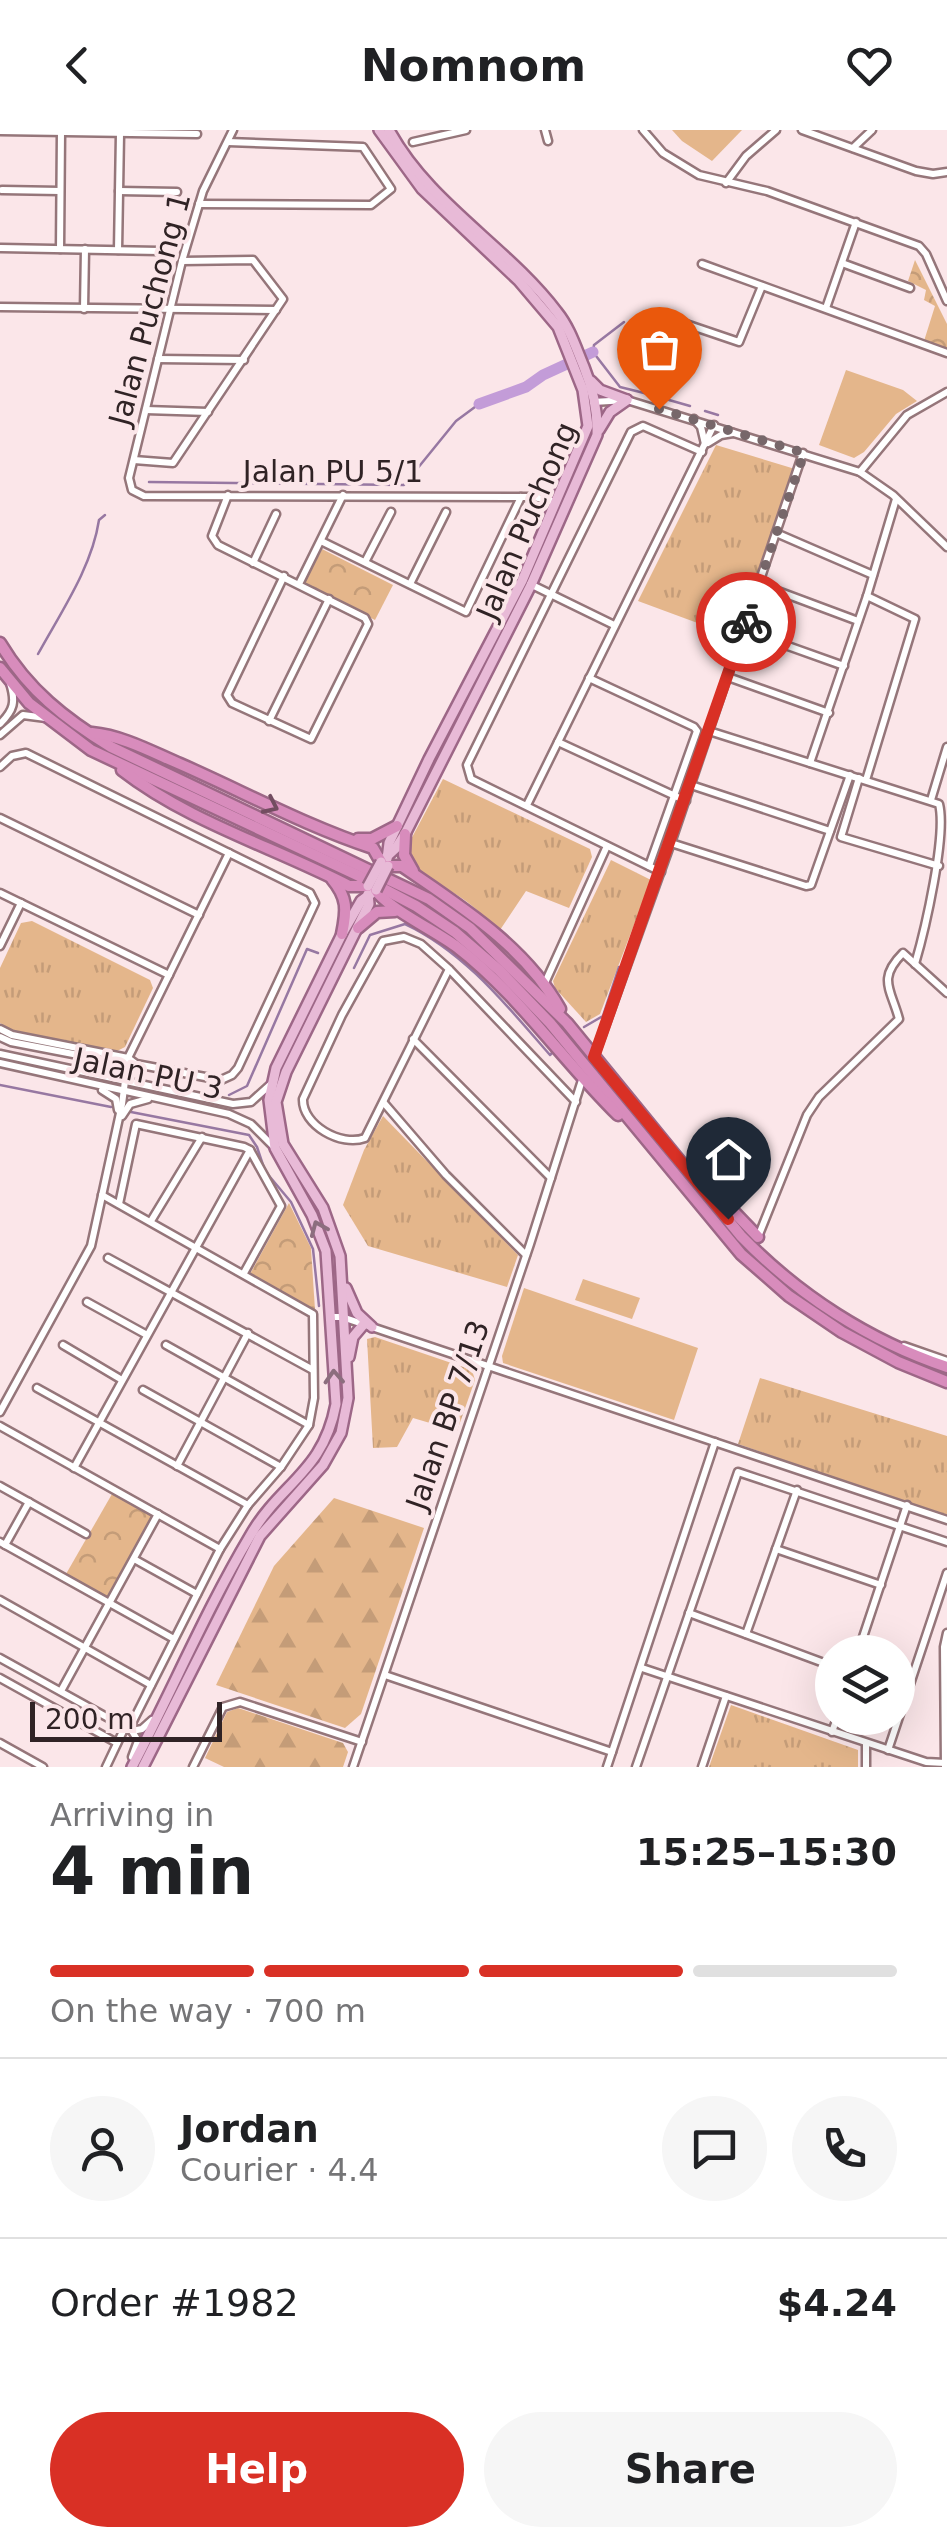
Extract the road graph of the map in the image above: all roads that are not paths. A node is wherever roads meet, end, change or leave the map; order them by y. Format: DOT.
graph roads {
  1 [pos="232,130"];
  2 [pos="379,130"];
  3 [pos="389,130"];
  4 [pos="466,130"];
  5 [pos="546,130"];
  6 [pos="643,130"];
  7 [pos="776,130"];
  8 [pos="802,130"];
  9 [pos="872,130"];
  10 [pos="0,131"];
  11 [pos="61,132"];
  12 [pos="94,132"];
  13 [pos="120,134"];
  14 [pos="197,134"];
  15 [pos="548,141"];
  16 [pos="228,142"];
  17 [pos="413,142"];
  18 [pos="853,148"];
  19 [pos="947,171"];
  20 [pos="725,184"];
  21 [pos="2,190"];
  22 [pos="60,191"];
  23 [pos="118,192"];
  24 [pos="177,192"];
  25 [pos="200,204"];
  26 [pos="856,222"];
  27 [pos="0,248"];
  28 [pos="60,249"];
  29 [pos="85,249"];
  30 [pos="118,250"];
  31 [pos="159,250"];
  32 [pos="182,261"];
  33 [pos="842,263"];
  34 [pos="702,264"];
  35 [pos="762,286"];
  36 [pos="910,288"];
  37 [pos="947,301"];
  38 [pos="0,307"];
  39 [pos="826,308"];
  40 [pos="84,309"];
  41 [pos="277,310"];
  42 [pos="169,311"];
  43 [pos="680,322"];
  44 [pos="573,349"];
  45 [pos="947,354"];
  46 [pos="158,359"];
  47 [pos="244,360"];
  48 [pos="583,373"];
  49 [pos="947,392"];
  50 [pos="627,400"];
  51 [pos="591,402"];
  52 [pos="146,410"];
  53 [pos="208,412"];
  54 [pos="694,420"];
  55 [pos="714,426"];
  56 [pos="734,432"];
  57 [pos="596,435"];
  58 [pos="704,448"];
  59 [pos="804,453"];
  60 [pos="134,460"];
  61 [pos="860,472"];
  62 [pos="228,494"];
  63 [pos="344,494"];
  64 [pos="144,496"];
  65 [pos="521,496"];
  66 [pos="896,498"];
  67 [pos="556,502"];
  68 [pos="392,512"];
  69 [pos="446,512"];
  70 [pos="276,514"];
  71 [pos="776,533"];
  72 [pos="321,540"];
  73 [pos="947,547"];
  74 [pos="253,562"];
  75 [pos="365,562"];
  76 [pos="873,574"];
  77 [pos="284,576"];
  78 [pos="526,583"];
  79 [pos="299,584"];
  80 [pos="410,584"];
  81 [pos="759,584"];
  82 [pos="550,594"];
  83 [pos="867,596"];
  84 [pos="328,599"];
  85 [pos="858,621"];
  86 [pos="614,624"];
  87 [pos="743,630"];
  88 [pos="0,643"];
  89 [pos="844,666"];
  90 [pos="4,673"];
  91 [pos="728,677"];
  92 [pos="589,678"];
  93 [pos="829,713"];
  94 [pos="47,718"];
  95 [pos="269,721"];
  96 [pos="0,724"];
  97 [pos="709,731"];
  98 [pos="86,732"];
  99 [pos="0,735"];
  100 [pos="558,742"];
  101 [pos="947,748"];
  102 [pos="105,758"];
  103 [pos="810,763"];
  104 [pos="0,767"];
  105 [pos="850,775"];
  106 [pos="863,779"];
  107 [pos="691,785"];
  108 [pos="674,796"];
  109 [pos="931,800"];
  110 [pos="686,801"];
  111 [pos="527,806"];
  112 [pos="0,818"];
  113 [pos="401,830"];
  114 [pos="830,831"];
  115 [pos="332,835"];
  116 [pos="671,843"];
  117 [pos="607,846"];
  118 [pos="229,852"];
  119 [pos="385,862"];
  120 [pos="649,866"];
  121 [pos="939,866"];
  122 [pos="660,872"];
  123 [pos="328,875"];
  124 [pos="416,876"];
  125 [pos="371,890"];
  126 [pos="0,893"];
  127 [pos="22,903"];
  128 [pos="199,914"];
  129 [pos="414,918"];
  130 [pos="358,928"];
  131 [pos="342,934"];
  132 [pos="0,946"];
  133 [pos="914,964"];
  134 [pos="550,968"];
  135 [pos="449,969"];
  136 [pos="531,971"];
  137 [pos="169,975"];
  138 [pos="543,986"];
  139 [pos="947,993"];
  140 [pos="306,1019"];
  141 [pos="567,1023"];
  142 [pos="0,1028"];
  143 [pos="0,1037"];
  144 [pos="413,1039"];
  145 [pos="0,1054"];
  146 [pos="594,1057"];
  147 [pos="127,1062"];
  148 [pos="0,1063"];
  149 [pos="583,1076"];
  150 [pos="127,1081"];
  151 [pos="271,1084"];
  152 [pos="96,1086"];
  153 [pos="124,1092"];
  154 [pos="152,1098"];
  155 [pos="600,1098"];
  156 [pos="576,1102"];
  157 [pos="384,1103"];
  158 [pos="119,1121"];
  159 [pos="202,1137"];
  160 [pos="275,1148"];
  161 [pos="250,1150"];
  162 [pos="656,1154"];
  163 [pos="551,1178"];
  164 [pos="102,1195"];
  165 [pos="716,1202"];
  166 [pos="118,1204"];
  167 [pos="151,1222"];
  168 [pos="758,1237"];
  169 [pos="195,1246"];
  170 [pos="526,1254"];
  171 [pos="340,1256"];
  172 [pos="108,1258"];
  173 [pos="244,1273"];
  174 [pos="172,1292"];
  175 [pos="88,1302"];
  176 [pos="330,1317"];
  177 [pos="342,1317"];
  178 [pos="368,1326"];
  179 [pos="248,1334"];
  180 [pos="148,1336"];
  181 [pos="166,1345"];
  182 [pos="63,1346"];
  183 [pos="947,1364"];
  184 [pos="489,1366"];
  185 [pos="313,1370"];
  186 [pos="225,1377"];
  187 [pos="122,1380"];
  188 [pos="347,1382"];
  189 [pos="947,1382"];
  190 [pos="37,1388"];
  191 [pos="143,1390"];
  192 [pos="0,1412"];
  193 [pos="201,1422"];
  194 [pos="99,1423"];
  195 [pos="310,1425"];
  196 [pos="0,1426"];
  197 [pos="715,1442"];
  198 [pos="177,1466"];
  199 [pos="282,1466"];
  200 [pos="74,1468"];
  201 [pos="0,1486"];
  202 [pos="796,1490"];
  203 [pos="29,1502"];
  204 [pos="248,1505"];
  205 [pos="907,1505"];
  206 [pos="158,1514"];
  207 [pos="947,1520"];
  208 [pos="900,1526"];
  209 [pos="86,1534"];
  210 [pos="947,1542"];
  211 [pos="3,1543"];
  212 [pos="220,1549"];
  213 [pos="776,1550"];
  214 [pos="134,1558"];
  215 [pos="947,1573"];
  216 [pos="881,1584"];
  217 [pos="198,1594"];
  218 [pos="0,1600"];
  219 [pos="110,1603"];
  220 [pos="688,1613"];
  221 [pos="947,1633"];
  222 [pos="746,1634"];
  223 [pos="864,1635"];
  224 [pos="174,1639"];
  225 [pos="85,1647"];
  226 [pos="0,1658"];
  227 [pos="815,1660"];
  228 [pos="642,1668"];
  229 [pos="385,1675"];
  230 [pos="666,1676"];
  231 [pos="0,1678"];
  232 [pos="151,1685"];
  233 [pos="61,1692"];
  234 [pos="726,1696"];
  235 [pos="158,1715"];
  236 [pos="815,1726"];
  237 [pos="128,1729"];
  238 [pos="841,1735"];
  239 [pos="362,1742"];
  240 [pos="117,1743"];
  241 [pos="866,1743"];
  242 [pos="0,1744"];
  243 [pos="888,1750"];
  244 [pos="612,1752"];
  245 [pos="22,1756"];
  246 [pos="926,1765"];
  247 [pos="945,1765"];
  248 [pos="16,1767"];
  249 [pos="43,1767"];
  250 [pos="106,1767"];
  251 [pos="131,1767"];
  252 [pos="143,1767"];
  253 [pos="193,1767"];
  254 [pos="353,1767"];
  255 [pos="607,1767"];
  256 [pos="636,1767"];
  257 [pos="702,1767"];
  258 [pos="866,1767"];
  1 -- 16 [label="street, Jalan Puchong 1"];
  2 -- 44 [label="main road, Jalan Puchong"];
  3 -- 44 [label="main road, Jalan Puchong"];
  4 -- 17 [label="street"];
  5 -- 15 [label="street"];
  6 -- 20 [label="street"];
  7 -- 20 [label="street"];
  8 -- 18 [label="street"];
  9 -- 18 [label="street"];
  10 -- 11 [label="street"];
  11 -- 12 [label="street"];
  11 -- 22 [label="street"];
  12 -- 13 [label="street"];
  13 -- 14 [label="street"];
  13 -- 23 [label="street"];
  16 -- 25 [label="street, Jalan Puchong 1"];
  16 -- 25 [label="street"];
  18 -- 19 [label="street"];
  20 -- 26 [label="street"];
  21 -- 22 [label="street"];
  22 -- 28 [label="street"];
  23 -- 24 [label="street"];
  23 -- 30 [label="street"];
  25 -- 32 [label="street, Jalan Puchong 1"];
  26 -- 33 [label="street"];
  26 -- 37 [label="street"];
  27 -- 28 [label="street"];
  28 -- 29 [label="street"];
  29 -- 30 [label="street"];
  29 -- 40 [label="street"];
  30 -- 31 [label="street"];
  32 -- 41 [label="street"];
  32 -- 42 [label="street, Jalan Puchong 1"];
  33 -- 36 [label="street"];
  33 -- 39 [label="street"];
  34 -- 35 [label="street"];
  35 -- 39 [label="street"];
  35 -- 43 [label="street"];
  38 -- 40 [label="street"];
  39 -- 45 [label="street"];
  40 -- 42 [label="street"];
  41 -- 42 [label="street"];
  41 -- 47 [label="street"];
  42 -- 46 [label="street, Jalan Puchong 1"];
  44 -- 48 [label="main road, Jalan Puchong"];
  46 -- 47 [label="street"];
  46 -- 52 [label="street, Jalan Puchong 1"];
  47 -- 53 [label="street"];
  48 -- 50 [label="main road"];
  48 -- 51 [label="main road, Jalan Puchong"];
  49 -- 61 [label="street"];
  50 -- 51 [label="street"];
  50 -- 54 [label="street"];
  50 -- 57 [label="main road"];
  51 -- 57 [label="main road, Jalan Puchong"];
  51 -- 67 [label="main road, Jalan Puchong"];
  52 -- 53 [label="street"];
  52 -- 60 [label="street, Jalan Puchong 1"];
  53 -- 60 [label="street"];
  54 -- 55 [label="street"];
  54 -- 58 [label="street"];
  55 -- 56 [label="street"];
  55 -- 58 [label="street"];
  56 -- 58 [label="street"];
  56 -- 59 [label="street"];
  57 -- 78 [label="main road, Jalan Puchong"];
  58 -- 82 [label="street"];
  58 -- 86 [label="street"];
  59 -- 61 [label="street"];
  59 -- 71 [label="street"];
  60 -- 64 [label="street, Jalan Puchong 1"];
  61 -- 66 [label="street"];
  62 -- 63 [label="street, Jalan PU 5/1"];
  62 -- 64 [label="street, Jalan PU 5/1"];
  62 -- 74 [label="street"];
  63 -- 65 [label="street, Jalan PU 5/1"];
  63 -- 72 [label="street"];
  65 -- 67 [label="street, Jalan PU 5/1"];
  65 -- 80 [label="street"];
  66 -- 73 [label="street"];
  66 -- 76 [label="street"];
  67 -- 78 [label="main road, Jalan Puchong"];
  68 -- 75 [label="street"];
  69 -- 80 [label="street"];
  70 -- 74 [label="street"];
  71 -- 76 [label="street"];
  71 -- 81 [label="street"];
  72 -- 75 [label="street"];
  72 -- 79 [label="street"];
  74 -- 77 [label="street"];
  75 -- 80 [label="street"];
  76 -- 83 [label="street"];
  77 -- 79 [label="street"];
  77 -- 95 [label="street"];
  78 -- 82 [label="street"];
  78 -- 113 [label="main road, Jalan Puchong"];
  79 -- 84 [label="street"];
  81 -- 85 [label="street"];
  81 -- 87 [label="street"];
  82 -- 86 [label="street"];
  82 -- 111 [label="street"];
  83 -- 85 [label="street"];
  83 -- 106 [label="street"];
  84 -- 95 [label="street"];
  84 -- 95 [label="street"];
  85 -- 89 [label="street"];
  86 -- 92 [label="street"];
  87 -- 89 [label="street"];
  87 -- 91 [label="street"];
  88 -- 98 [label="highway"];
  89 -- 93 [label="street"];
  90 -- 94 [label="highway"];
  90 -- 96 [label="street"];
  91 -- 93 [label="street"];
  91 -- 97 [label="street"];
  92 -- 100 [label="street"];
  92 -- 108 [label="street"];
  93 -- 103 [label="street"];
  94 -- 99 [label="street"];
  94 -- 102 [label="highway"];
  97 -- 103 [label="street"];
  97 -- 107 [label="street"];
  98 -- 115 [label="highway, one-way"];
  98 -- 141 [label="highway"];
  100 -- 108 [label="street"];
  100 -- 111 [label="street"];
  101 -- 109 [label="street"];
  102 -- 123 [label="highway"];
  102 -- 162 [label="highway"];
  103 -- 105 [label="street"];
  104 -- 118 [label="street"];
  105 -- 106 [label="street"];
  105 -- 114 [label="street"];
  106 -- 109 [label="street"];
  106 -- 121 [label="street"];
  107 -- 110 [label="street"];
  107 -- 114 [label="street"];
  108 -- 110 [label="street"];
  108 -- 120 [label="street"];
  109 -- 121 [label="street"];
  110 -- 116 [label="street"];
  111 -- 117 [label="street"];
  112 -- 128 [label="street"];
  113 -- 115 [label="highway"];
  113 -- 119 [label="main road, Jalan Puchong"];
  113 -- 124 [label="highway"];
  114 -- 116 [label="street"];
  115 -- 119 [label="highway"];
  116 -- 122 [label="street"];
  117 -- 120 [label="street"];
  117 -- 134 [label="street"];
  118 -- 128 [label="street"];
  118 -- 147 [label="street"];
  119 -- 124 [label="highway"];
  119 -- 125 [label="main road, Jalan Puchong, bridge"];
  120 -- 122 [label="street"];
  121 -- 133 [label="street"];
  122 -- 146 [label="street"];
  123 -- 125 [label="highway"];
  123 -- 131 [label="highway"];
  124 -- 136 [label="highway"];
  125 -- 129 [label="highway"];
  125 -- 130 [label="main road, Jalan Puchong"];
  125 -- 131 [label="main road, Jalan Puchong"];
  126 -- 127 [label="street"];
  127 -- 132 [label="street"];
  127 -- 137 [label="street"];
  128 -- 137 [label="street"];
  129 -- 130 [label="highway"];
  129 -- 149 [label="highway"];
  130 -- 140 [label="main road, Jalan Puchong"];
  131 -- 140 [label="main road, Jalan Puchong"];
  133 -- 139 [label="street"];
  133 -- 168 [label="street"];
  134 -- 136 [label="street"];
  134 -- 138 [label="street"];
  135 -- 144 [label="street"];
  135 -- 156 [label="street"];
  135 -- 157 [label="street"];
  136 -- 138 [label="highway"];
  137 -- 147 [label="street"];
  138 -- 141 [label="highway"];
  140 -- 151 [label="main road, Jalan Puchong"];
  140 -- 171 [label="main road, Jalan Puchong"];
  141 -- 146 [label="highway"];
  142 -- 147 [label="street"];
  143 -- 147 [label="street"];
  144 -- 157 [label="street"];
  144 -- 163 [label="street"];
  145 -- 150 [label="street, Jalan PU 3"];
  146 -- 165 [label="highway"];
  147 -- 150 [label="street"];
  148 -- 152 [label="street, Jalan PU 3"];
  149 -- 155 [label="highway"];
  149 -- 156 [label="street, Jalan BP 7/13"];
  150 -- 151 [label="street, Jalan PU 3"];
  150 -- 153 [label="street"];
  151 -- 160 [label="main road, Jalan Puchong"];
  152 -- 153 [label="street, Jalan PU 3"];
  152 -- 158 [label="street"];
  153 -- 154 [label="street, Jalan PU 3"];
  153 -- 158 [label="street"];
  154 -- 158 [label="street"];
  154 -- 160 [label="street, Jalan PU 3"];
  155 -- 156 [label="street"];
  155 -- 162 [label="highway"];
  156 -- 163 [label="street, Jalan BP 7/13"];
  157 -- 170 [label="street"];
  158 -- 164 [label="street"];
  159 -- 161 [label="street"];
  159 -- 166 [label="street"];
  159 -- 167 [label="street"];
  176 -- 160 [label="main road, Jalan Puchong, one-way"];
  161 -- 169 [label="street"];
  161 -- 173 [label="street"];
  162 -- 189 [label="highway"];
  163 -- 170 [label="street, Jalan BP 7/13"];
  164 -- 166 [label="street"];
  164 -- 192 [label="street"];
  165 -- 168 [label="highway"];
  165 -- 183 [label="highway"];
  166 -- 167 [label="street"];
  167 -- 169 [label="street"];
  169 -- 173 [label="street"];
  169 -- 174 [label="street"];
  170 -- 184 [label="street, Jalan BP 7/13"];
  171 -- 177 [label="main road, Jalan Puchong"];
  171 -- 178 [label="main road"];
  172 -- 174 [label="street"];
  173 -- 185 [label="street"];
  174 -- 179 [label="street"];
  174 -- 180 [label="street"];
  175 -- 180 [label="street"];
  176 -- 177 [label="street"];
  235 -- 176 [label="main road, Jalan Puchong, one-way"];
  177 -- 178 [label="street"];
  177 -- 188 [label="main road, Jalan Puchong"];
  178 -- 184 [label="street"];
  178 -- 188 [label="main road"];
  179 -- 185 [label="street"];
  179 -- 186 [label="street"];
  180 -- 187 [label="street"];
  181 -- 186 [label="street"];
  182 -- 187 [label="street"];
  184 -- 197 [label="street"];
  184 -- 229 [label="street, Jalan BP 7/13"];
  185 -- 195 [label="street"];
  186 -- 193 [label="street"];
  186 -- 195 [label="street"];
  187 -- 194 [label="street"];
  188 -- 252 [label="main road, Jalan Puchong"];
  190 -- 194 [label="street"];
  191 -- 193 [label="street"];
  193 -- 198 [label="street"];
  193 -- 199 [label="street"];
  194 -- 198 [label="street"];
  194 -- 200 [label="street"];
  195 -- 199 [label="street"];
  196 -- 200 [label="street"];
  197 -- 205 [label="street"];
  197 -- 228 [label="street"];
  198 -- 204 [label="street"];
  199 -- 204 [label="street"];
  200 -- 206 [label="street"];
  201 -- 203 [label="street"];
  202 -- 208 [label="street"];
  202 -- 213 [label="street"];
  202 -- 220 [label="street"];
  203 -- 209 [label="street"];
  203 -- 211 [label="street"];
  204 -- 212 [label="street"];
  205 -- 207 [label="street"];
  205 -- 208 [label="street"];
  206 -- 212 [label="street"];
  206 -- 214 [label="street"];
  208 -- 210 [label="street"];
  208 -- 216 [label="street"];
  211 -- 219 [label="street"];
  212 -- 217 [label="street"];
  213 -- 216 [label="street"];
  213 -- 222 [label="street"];
  214 -- 217 [label="street"];
  214 -- 219 [label="street"];
  215 -- 243 [label="street"];
  216 -- 223 [label="street"];
  217 -- 224 [label="street"];
  218 -- 225 [label="street"];
  219 -- 224 [label="street"];
  219 -- 225 [label="street"];
  220 -- 222 [label="street"];
  220 -- 230 [label="street"];
  221 -- 247 [label="street"];
  222 -- 227 [label="street"];
  224 -- 232 [label="street"];
  225 -- 232 [label="street"];
  225 -- 233 [label="street"];
  226 -- 233 [label="street"];
  228 -- 230 [label="street"];
  228 -- 244 [label="street"];
  229 -- 239 [label="street, Jalan BP 7/13"];
  229 -- 244 [label="street"];
  230 -- 234 [label="street"];
  230 -- 256 [label="street"];
  231 -- 240 [label="street"];
  232 -- 237 [label="street"];
  233 -- 237 [label="street"];
  234 -- 236 [label="street"];
  234 -- 257 [label="street"];
  235 -- 237 [label="street"];
  235 -- 251 [label="main road, Jalan Puchong"];
  237 -- 240 [label="street"];
  237 -- 251 [label="street"];
  238 -- 241 [label="street"];
  239 -- 253 [label="street"];
  239 -- 254 [label="street, Jalan BP 7/13"];
  240 -- 250 [label="street"];
  241 -- 243 [label="street"];
  241 -- 258 [label="street"];
  242 -- 245 [label="street"];
  243 -- 246 [label="street"];
  244 -- 255 [label="street"];
  245 -- 248 [label="street"];
  245 -- 249 [label="street"];
  246 -- 247 [label="street"];
}
